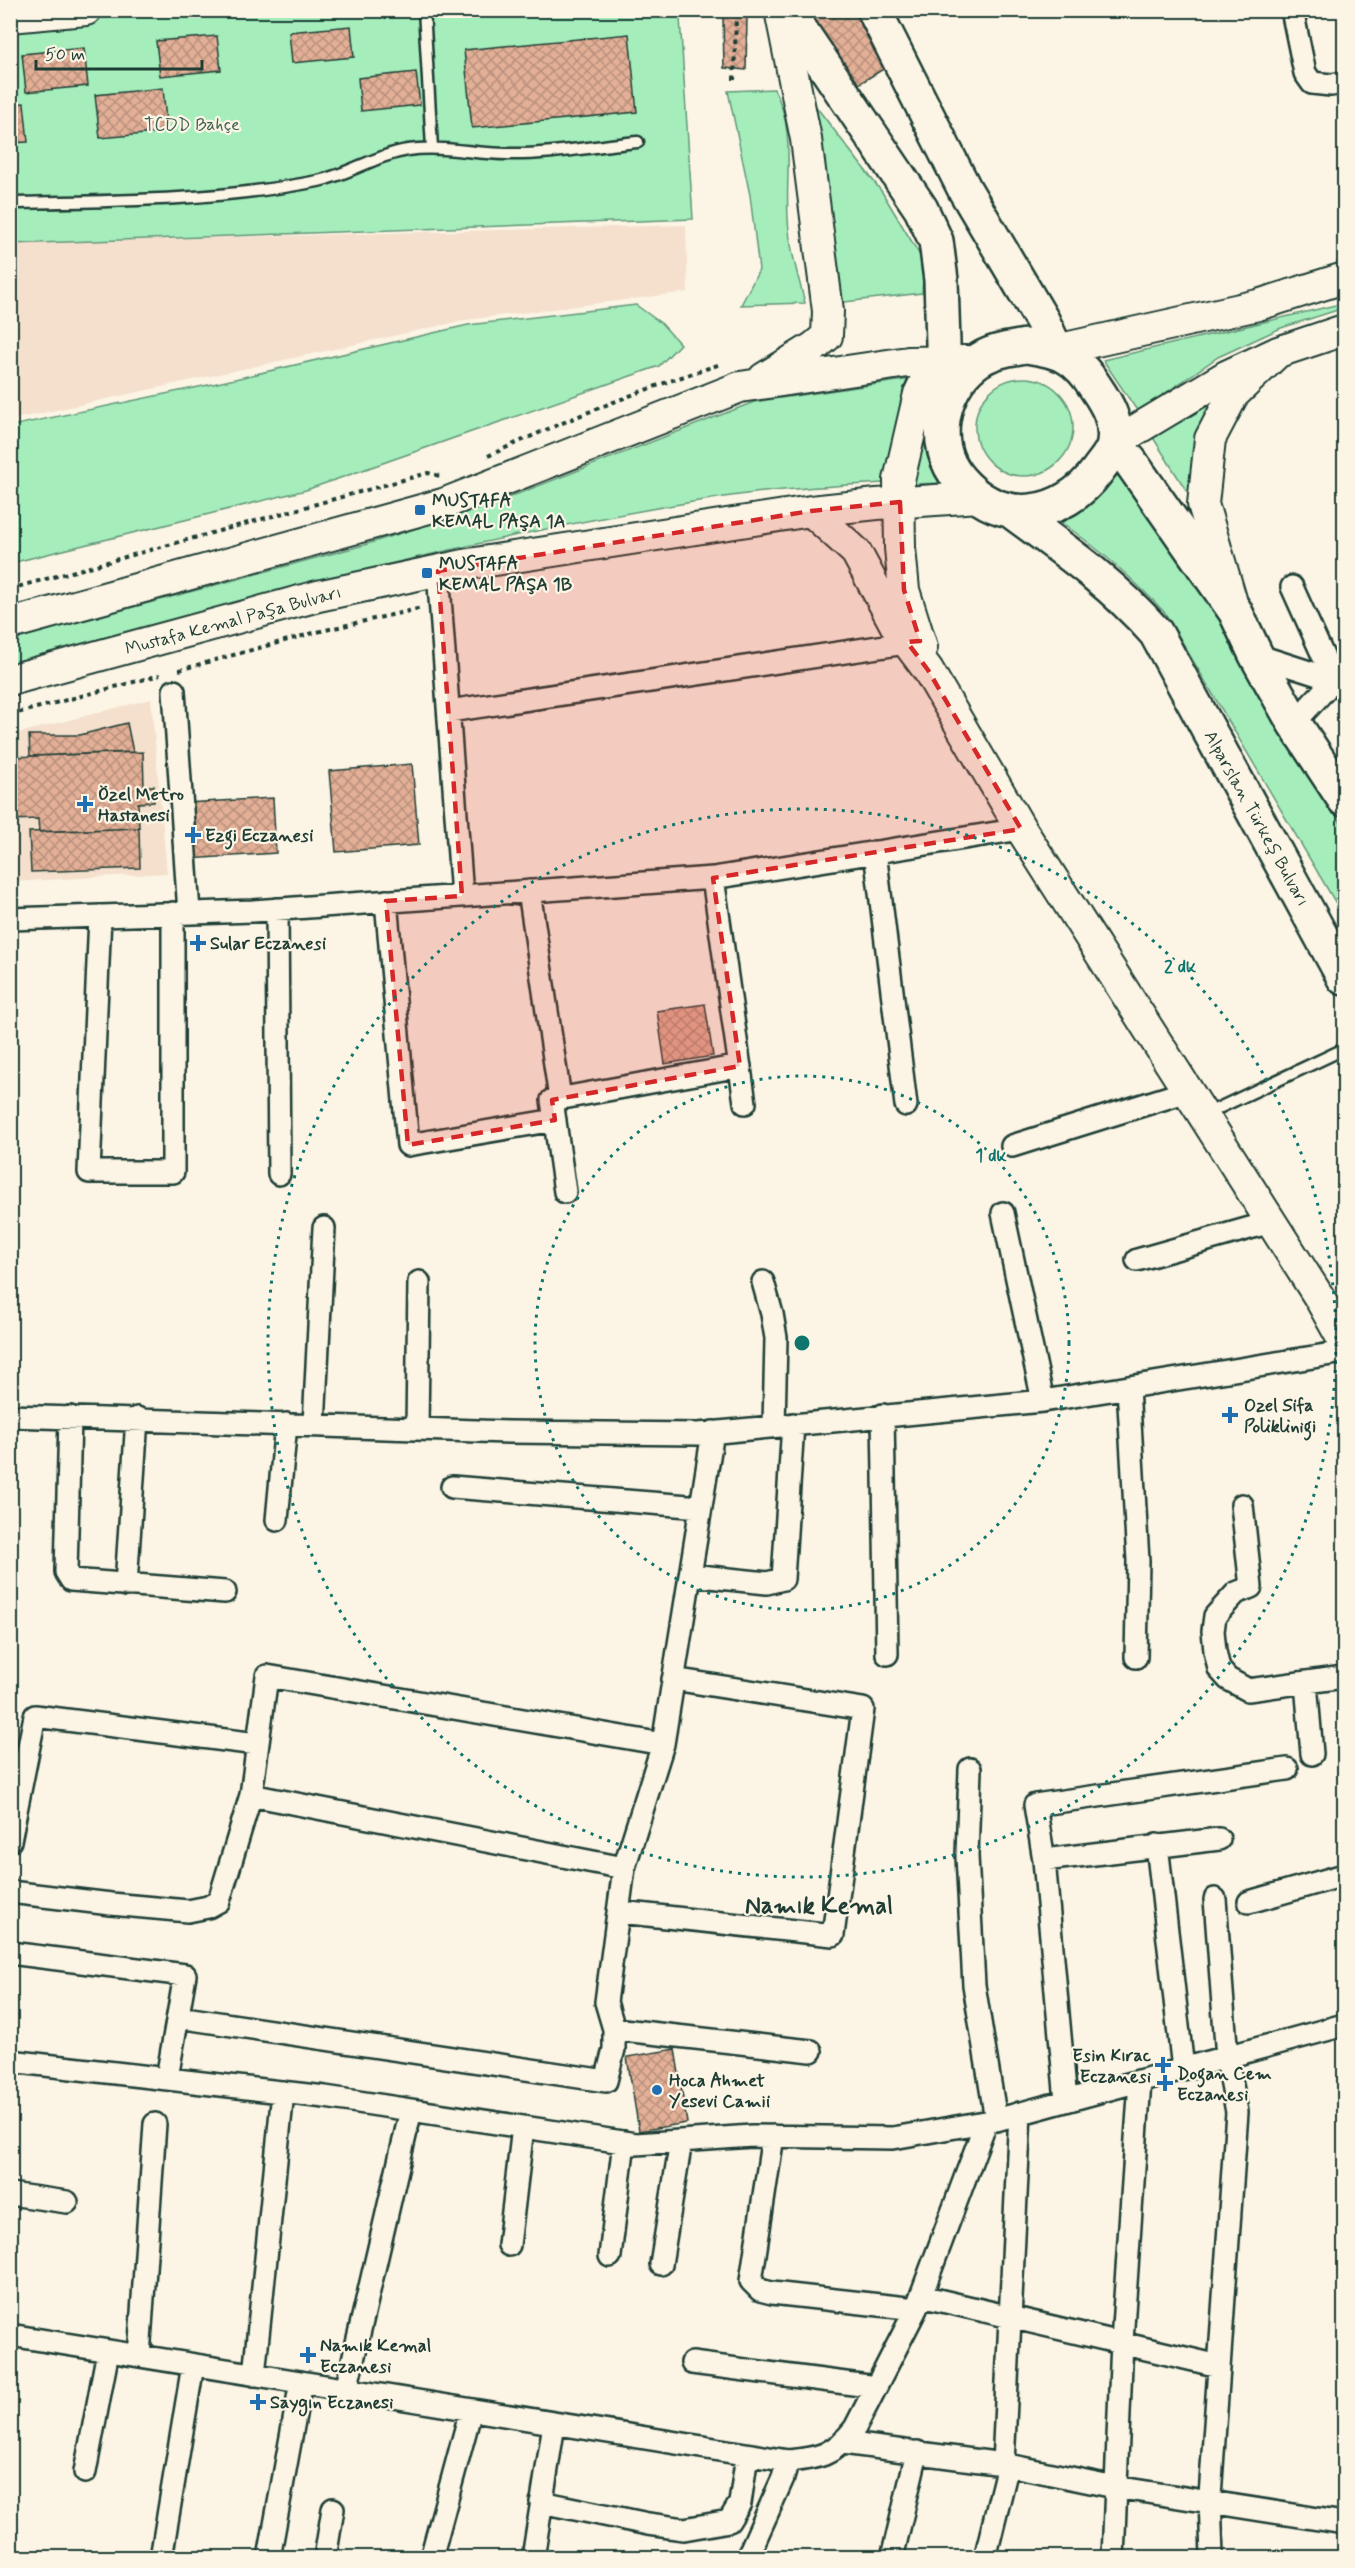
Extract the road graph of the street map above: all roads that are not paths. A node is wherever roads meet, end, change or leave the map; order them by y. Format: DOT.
graph roads {
  1 [pos="86,10"];
  2 [pos="424,10"];
  3 [pos="780,10"];
  4 [pos="787,10"];
  5 [pos="874,10"];
  6 [pos="1292,10"];
  7 [pos="10,17"];
  8 [pos="1344,83"];
  9 [pos="638,142"];
  10 [pos="432,148"];
  11 [pos="10,203"];
  12 [pos="1344,278"];
  13 [pos="1344,330"];
  14 [pos="1056,350"];
  15 [pos="1278,352"];
  16 [pos="943,361"];
  17 [pos="978,361"];
  18 [pos="752,385"];
  19 [pos="945,406"];
  20 [pos="1114,443"];
  21 [pos="979,497"];
  22 [pos="900,502"];
  23 [pos="811,511"];
  24 [pos="1011,511"];
  25 [pos="448,569"];
  26 [pos="1292,587"];
  27 [pos="1235,610"];
  28 [pos="10,624"];
  29 [pos="913,641"];
  30 [pos="1256,655"];
  31 [pos="10,680"];
  32 [pos="1339,680"];
  33 [pos="174,691"];
  34 [pos="449,711"];
  35 [pos="1294,723"];
  36 [pos="1344,799"];
  37 [pos="1021,829"];
  38 [pos="875,852"];
  39 [pos="713,878"];
  40 [pos="529,891"];
  41 [pos="462,896"];
  42 [pos="386,901"];
  43 [pos="277,909"];
  44 [pos="181,913"];
  45 [pos="100,916"];
  46 [pos="10,919"];
  47 [pos="1344,978"];
  48 [pos="1344,1049"];
  49 [pos="740,1066"];
  50 [pos="560,1098"];
  51 [pos="745,1103"];
  52 [pos="1196,1103"];
  53 [pos="906,1105"];
  54 [pos="555,1120"];
  55 [pos="1012,1146"];
  56 [pos="279,1174"];
  57 [pos="565,1192"];
  58 [pos="1003,1213"];
  59 [pos="1271,1222"];
  60 [pos="324,1228"];
  61 [pos="1137,1260"];
  62 [pos="419,1282"];
  63 [pos="763,1282"];
  64 [pos="1337,1313"];
  65 [pos="1344,1342"];
  66 [pos="1344,1352"];
  67 [pos="1128,1387"];
  68 [pos="1043,1401"];
  69 [pos="883,1415"];
  70 [pos="10,1416"];
  71 [pos="70,1417"];
  72 [pos="137,1418"];
  73 [pos="286,1424"];
  74 [pos="314,1425"];
  75 [pos="783,1425"];
  76 [pos="417,1429"];
  77 [pos="713,1432"];
  78 [pos="452,1487"];
  79 [pos="1242,1505"];
  80 [pos="701,1507"];
  81 [pos="277,1520"];
  82 [pos="690,1575"];
  83 [pos="126,1585"];
  84 [pos="225,1592"];
  85 [pos="887,1654"];
  86 [pos="1137,1657"];
  87 [pos="1344,1677"];
  88 [pos="673,1679"];
  89 [pos="1306,1683"];
  90 [pos="257,1744"];
  91 [pos="663,1744"];
  92 [pos="1312,1754"];
  93 [pos="970,1768"];
  94 [pos="1287,1769"];
  95 [pos="250,1795"];
  96 [pos="1219,1839"];
  97 [pos="10,1841"];
  98 [pos="1157,1845"];
  99 [pos="1044,1860"];
  100 [pos="624,1868"];
  101 [pos="1344,1875"];
  102 [pos="10,1892"];
  103 [pos="1215,1899"];
  104 [pos="1250,1902"];
  105 [pos="620,1912"];
  106 [pos="10,1953"];
  107 [pos="178,2018"];
  108 [pos="1344,2025"];
  109 [pos="614,2029"];
  110 [pos="811,2051"];
  111 [pos="1227,2058"];
  112 [pos="10,2061"];
  113 [pos="1183,2069"];
  114 [pos="166,2078"];
  115 [pos="1140,2081"];
  116 [pos="283,2092"];
  117 [pos="1066,2101"];
  118 [pos="411,2110"];
  119 [pos="1020,2113"];
  120 [pos="991,2121"];
  121 [pos="155,2124"];
  122 [pos="523,2127"];
  123 [pos="773,2136"];
  124 [pos="681,2141"];
  125 [pos="624,2142"];
  126 [pos="10,2194"];
  127 [pos="67,2202"];
  128 [pos="509,2245"];
  129 [pos="610,2256"];
  130 [pos="661,2264"];
  131 [pos="918,2302"];
  132 [pos="1011,2318"];
  133 [pos="10,2335"];
  134 [pos="1122,2341"];
  135 [pos="108,2351"];
  136 [pos="139,2356"];
  137 [pos="692,2363"];
  138 [pos="193,2365"];
  139 [pos="1219,2366"];
  140 [pos="254,2375"];
  141 [pos="301,2382"];
  142 [pos="876,2387"];
  143 [pos="346,2390"];
  144 [pos="471,2410"];
  145 [pos="554,2424"];
  146 [pos="843,2443"];
  147 [pos="917,2452"];
  148 [pos="747,2455"];
  149 [pos="788,2461"];
  150 [pos="1005,2465"];
  151 [pos="85,2472"];
  152 [pos="1115,2487"];
  153 [pos="541,2502"];
  154 [pos="1210,2502"];
  155 [pos="333,2509"];
  156 [pos="1344,2523"];
  157 [pos="161,2558"];
  158 [pos="269,2558"];
  159 [pos="325,2558"];
  160 [pos="431,2558"];
  161 [pos="533,2558"];
  162 [pos="747,2558"];
  163 [pos="892,2558"];
  164 [pos="985,2558"];
  165 [pos="1113,2558"];
  166 [pos="1212,2558"];
  1 -- 7 [label="main road"];
  2 -- 10 [label="lane"];
  3 -- 18 [label="main road"];
  4 -- 16 [label="main road"];
  5 -- 14 [label="main road"];
  6 -- 8 [label="street"];
  9 -- 10 [label="lane"];
  10 -- 11 [label="lane"];
  12 -- 14 [label="main road"];
  13 -- 15 [label="main road"];
  14 -- 17 [label="main road"];
  14 -- 20 [label="main road"];
  15 -- 20 [label="main road"];
  15 -- 27 [label="main road"];
  16 -- 17 [label="main road"];
  16 -- 18 [label="main road"];
  16 -- 19 [label="main road"];
  16 -- 22 [label="main road"];
  17 -- 19 [label="main road"];
  18 -- 28 [label="main road"];
  19 -- 21 [label="main road"];
  20 -- 24 [label="main road"];
  20 -- 27 [label="main road"];
  21 -- 22 [label="main road, Mustafa Kemal Paşa Bulvarı"];
  21 -- 24 [label="main road"];
  22 -- 23 [label="main road, Mustafa Kemal Paşa Bulvarı"];
  22 -- 29 [label="main road"];
  23 -- 25 [label="main road, Mustafa Kemal Paşa Bulvarı"];
  23 -- 29 [label="main road"];
  24 -- 47 [label="main road, Alparslan Türkeş Bulvarı"];
  25 -- 31 [label="main road, Mustafa Kemal Paşa Bulvarı"];
  25 -- 34 [label="street"];
  26 -- 32 [label="street"];
  27 -- 30 [label="main road"];
  29 -- 34 [label="street"];
  29 -- 37 [label="main road"];
  30 -- 32 [label="street"];
  30 -- 35 [label="main road"];
  32 -- 35 [label="street"];
  33 -- 44 [label="street"];
  34 -- 41 [label="street"];
  35 -- 36 [label="main road"];
  37 -- 38 [label="street"];
  37 -- 52 [label="main road"];
  38 -- 39 [label="street"];
  38 -- 53 [label="street"];
  39 -- 40 [label="street"];
  39 -- 49 [label="street"];
  40 -- 41 [label="street"];
  40 -- 50 [label="street"];
  41 -- 42 [label="street"];
  42 -- 43 [label="street"];
  42 -- 54 [label="street"];
  43 -- 44 [label="street"];
  43 -- 56 [label="street"];
  44 -- 45 [label="street"];
  44 -- 45 [label="street"];
  45 -- 46 [label="street"];
  48 -- 52 [label="lane"];
  49 -- 50 [label="street"];
  49 -- 51 [label="street"];
  50 -- 54 [label="street"];
  52 -- 55 [label="street"];
  52 -- 59 [label="main road"];
  54 -- 57 [label="street"];
  58 -- 68 [label="street"];
  59 -- 61 [label="street"];
  59 -- 64 [label="main road"];
  60 -- 74 [label="street"];
  62 -- 76 [label="street"];
  63 -- 75 [label="street"];
  64 -- 65 [label="main road"];
  66 -- 67 [label="street"];
  67 -- 68 [label="street"];
  67 -- 86 [label="street"];
  68 -- 69 [label="street"];
  69 -- 75 [label="street"];
  69 -- 85 [label="street"];
  70 -- 71 [label="street"];
  71 -- 72 [label="street"];
  71 -- 83 [label="street"];
  72 -- 73 [label="street"];
  72 -- 83 [label="street"];
  73 -- 74 [label="street"];
  73 -- 81 [label="street"];
  74 -- 76 [label="street"];
  75 -- 77 [label="street"];
  75 -- 82 [label="street"];
  76 -- 77 [label="street"];
  77 -- 80 [label="street"];
  78 -- 80 [label="street"];
  79 -- 89 [label="street"];
  80 -- 82 [label="street"];
  82 -- 88 [label="street"];
  83 -- 84 [label="street"];
  87 -- 89 [label="street"];
  88 -- 91 [label="street"];
  88 -- 105 [label="street"];
  89 -- 92 [label="street"];
  90 -- 91 [label="street"];
  90 -- 95 [label="street"];
  90 -- 97 [label="street"];
  91 -- 100 [label="street"];
  93 -- 120 [label="street"];
  94 -- 99 [label="street"];
  95 -- 100 [label="street"];
  95 -- 102 [label="street"];
  96 -- 98 [label="street"];
  98 -- 99 [label="street"];
  98 -- 113 [label="street"];
  99 -- 117 [label="street"];
  100 -- 105 [label="street"];
  101 -- 104 [label="street"];
  103 -- 111 [label="street"];
  105 -- 109 [label="street"];
  106 -- 107 [label="street"];
  107 -- 109 [label="street"];
  107 -- 114 [label="street"];
  108 -- 111 [label="street"];
  109 -- 110 [label="street"];
  111 -- 113 [label="street"];
  111 -- 139 [label="street"];
  112 -- 114 [label="street"];
  113 -- 115 [label="street"];
  114 -- 116 [label="street"];
  115 -- 117 [label="street"];
  115 -- 134 [label="street"];
  116 -- 118 [label="street"];
  116 -- 140 [label="street"];
  117 -- 119 [label="street"];
  118 -- 122 [label="street"];
  118 -- 143 [label="street"];
  119 -- 120 [label="street"];
  119 -- 132 [label="street"];
  120 -- 123 [label="street"];
  120 -- 131 [label="street"];
  121 -- 136 [label="street"];
  122 -- 125 [label="street"];
  122 -- 128 [label="street"];
  123 -- 124 [label="street"];
  123 -- 131 [label="street"];
  124 -- 125 [label="street"];
  124 -- 130 [label="street"];
  125 -- 129 [label="street"];
  126 -- 127 [label="street"];
  131 -- 132 [label="street"];
  131 -- 142 [label="street"];
  132 -- 134 [label="street"];
  132 -- 150 [label="street"];
  133 -- 135 [label="street"];
  134 -- 139 [label="street"];
  134 -- 152 [label="street"];
  135 -- 136 [label="street"];
  135 -- 151 [label="street"];
  136 -- 138 [label="street"];
  137 -- 142 [label="street"];
  138 -- 140 [label="street"];
  138 -- 157 [label="street"];
  139 -- 154 [label="street"];
  140 -- 141 [label="street"];
  141 -- 143 [label="street"];
  141 -- 158 [label="street"];
  142 -- 146 [label="street"];
  143 -- 144 [label="street"];
  144 -- 145 [label="street"];
  144 -- 160 [label="street"];
  145 -- 148 [label="street"];
  145 -- 153 [label="street"];
  146 -- 147 [label="street"];
  146 -- 149 [label="street"];
  147 -- 150 [label="street"];
  147 -- 163 [label="street"];
  148 -- 149 [label="street"];
  148 -- 153 [label="street"];
  149 -- 162 [label="street"];
  150 -- 152 [label="street"];
  150 -- 164 [label="street"];
  152 -- 154 [label="street"];
  152 -- 165 [label="street"];
  153 -- 161 [label="street"];
  154 -- 156 [label="street"];
  154 -- 166 [label="street"];
  155 -- 159 [label="street"];
}
